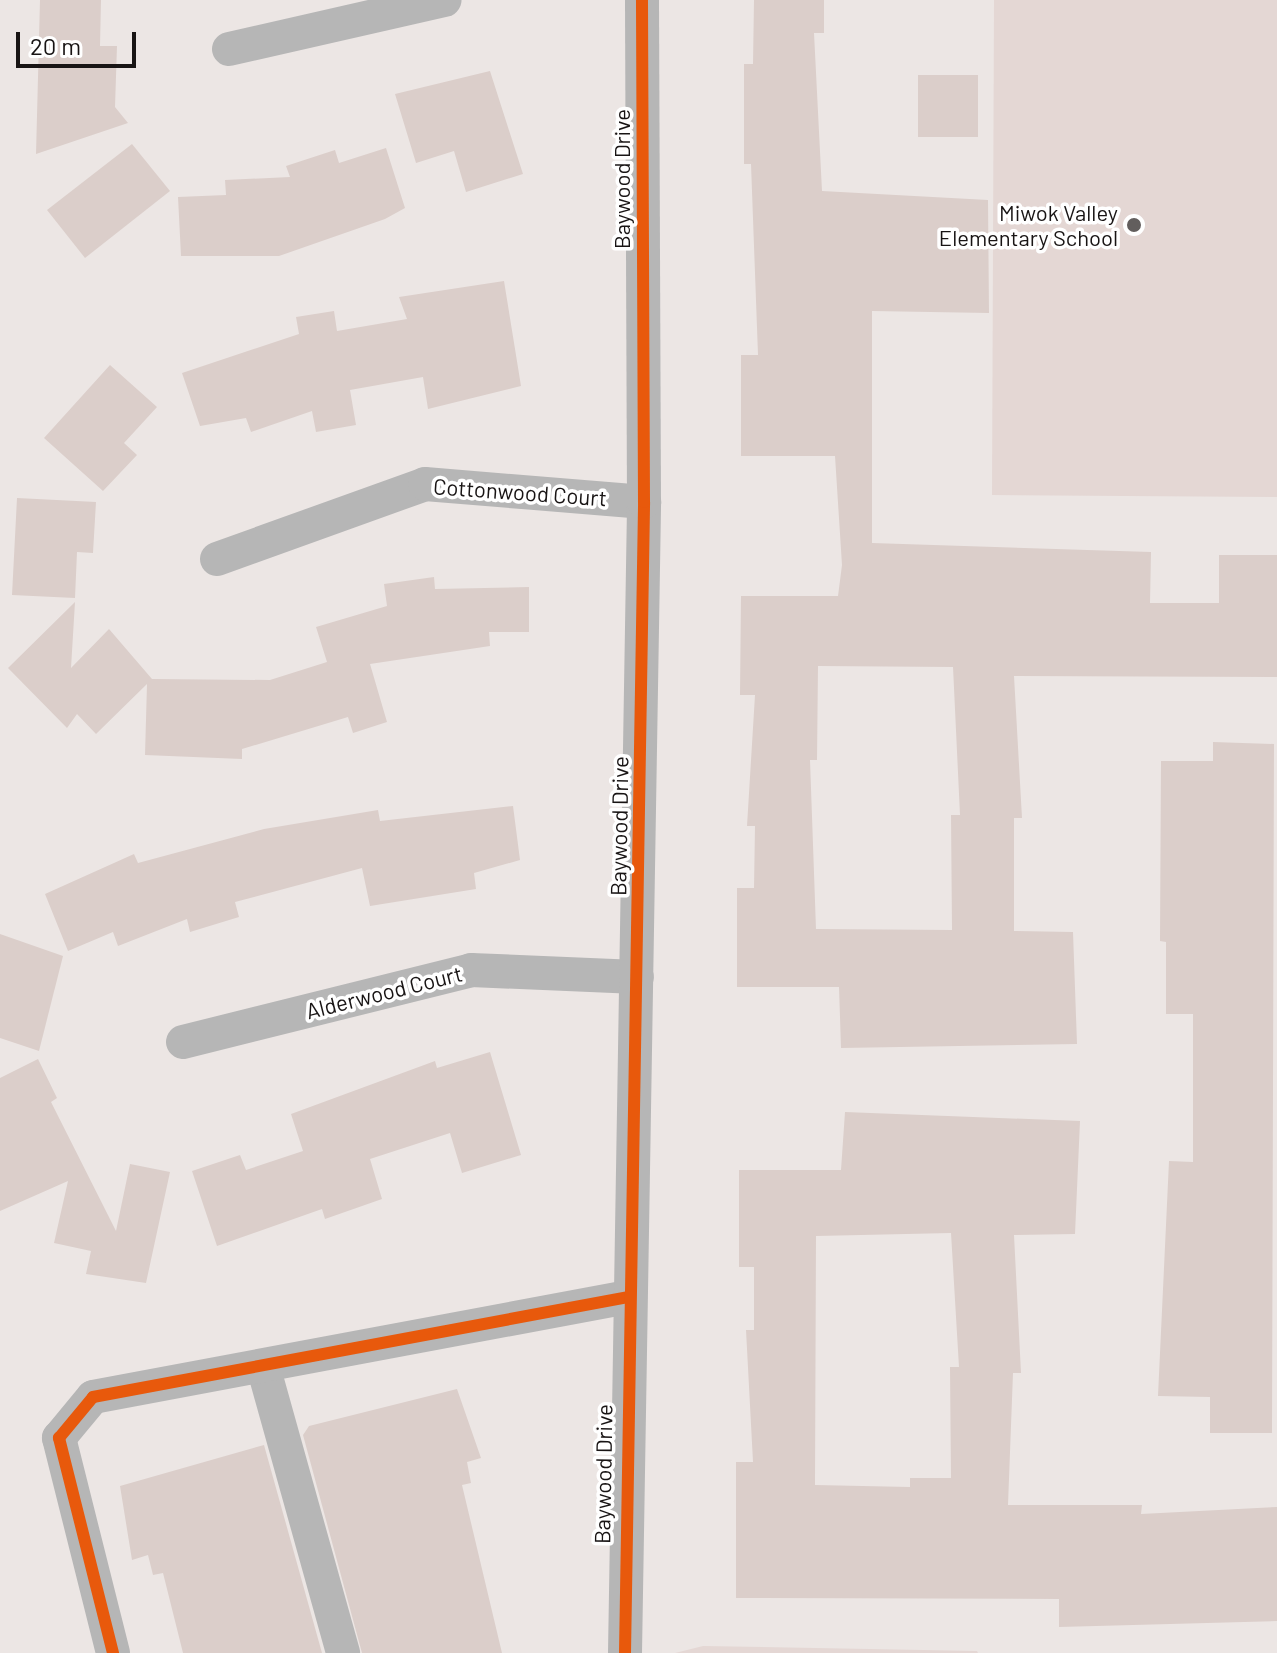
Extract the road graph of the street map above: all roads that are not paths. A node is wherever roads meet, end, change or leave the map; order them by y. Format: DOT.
graph roads {
  1 [pos="444,0"];
  2 [pos="632,0"];
  3 [pos="642,0"];
  4 [pos="229,49"];
  5 [pos="644,502"];
  6 [pos="217,559"];
  7 [pos="637,977"];
  8 [pos="183,1042"];
  9 [pos="628,1297"];
  10 [pos="263,1366"];
  11 [pos="113,1653"];
  12 [pos="343,1653"];
  13 [pos="625,1653"];
  1 -- 4 [label="street"];
  2 -- 3 [label="street"];
  3 -- 5 [label="street, Baywood Drive"];
  5 -- 6 [label="street, Cottonwood Court"];
  5 -- 7 [label="street, Baywood Drive"];
  7 -- 8 [label="street, Alderwood Court"];
  7 -- 9 [label="street, Baywood Drive"];
  9 -- 10 [label="street"];
  9 -- 13 [label="street, Baywood Drive"];
  10 -- 11 [label="street"];
  10 -- 12 [label="street"];
}
